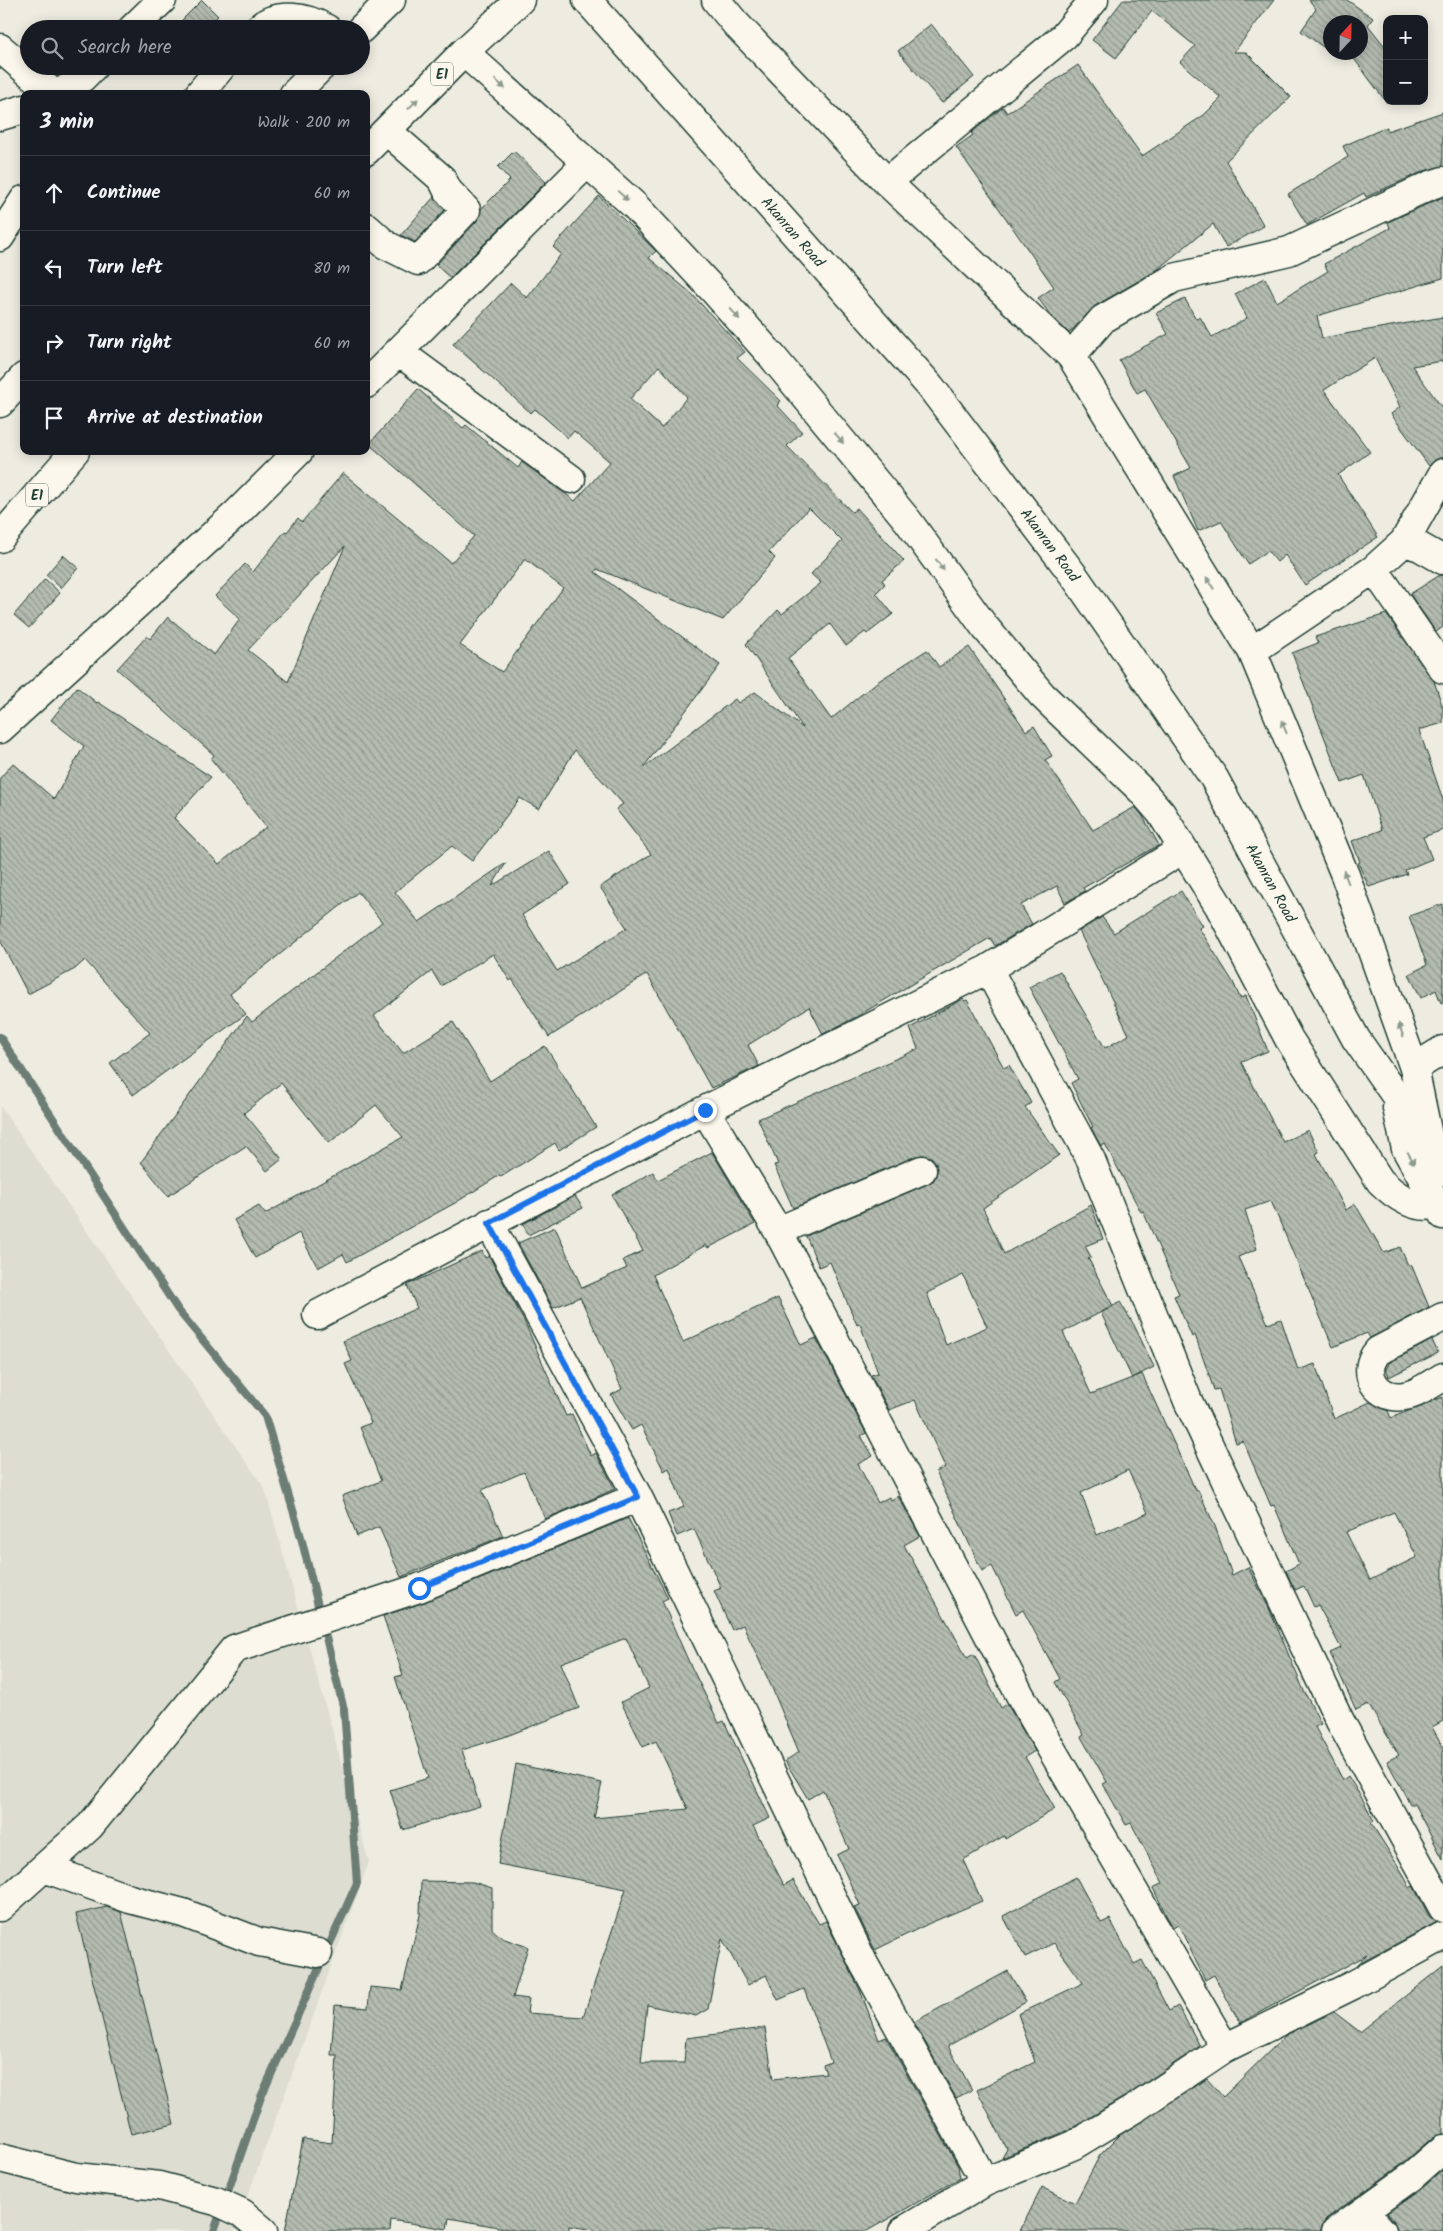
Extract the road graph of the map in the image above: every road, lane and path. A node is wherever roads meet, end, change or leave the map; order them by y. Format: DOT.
graph roads {
  1 [pos="162,0"];
  2 [pos="520,0"];
  3 [pos="587,0"];
  4 [pos="716,0"];
  5 [pos="1094,0"];
  6 [pos="390,1"];
  7 [pos="141,20"];
  8 [pos="270,20"];
  9 [pos="300,20"];
  10 [pos="370,20"];
  11 [pos="0,48"];
  12 [pos="464,52"];
  13 [pos="20,65"];
  14 [pos="32,75"];
  15 [pos="215,75"];
  16 [pos="313,75"];
  17 [pos="84,79"];
  18 [pos="49,90"];
  19 [pos="66,90"];
  20 [pos="202,90"];
  21 [pos="298,90"];
  22 [pos="20,110"];
  23 [pos="0,116"];
  24 [pos="387,131"];
  25 [pos="370,147"];
  26 [pos="587,162"];
  27 [pos="1443,181"];
  28 [pos="887,182"];
  29 [pos="20,206"];
  30 [pos="370,231"];
  31 [pos="0,237"];
  32 [pos="399,352"];
  33 [pos="1071,356"];
  34 [pos="370,380"];
  35 [pos="20,381"];
  36 [pos="0,403"];
  37 [pos="72,455"];
  38 [pos="295,455"];
  39 [pos="1443,473"];
  40 [pos="571,479"];
  41 [pos="0,538"];
  42 [pos="1404,542"];
  43 [pos="1443,560"];
  44 [pos="1374,569"];
  45 [pos="1252,651"];
  46 [pos="1443,669"];
  47 [pos="0,729"];
  48 [pos="1183,849"];
  49 [pos="988,969"];
  50 [pos="1443,1050"];
  51 [pos="1414,1068"];
  52 [pos="1393,1094"];
  53 [pos="705,1110"];
  54 [pos="1430,1145"];
  55 [pos="922,1170"];
  56 [pos="1443,1171"];
  57 [pos="1440,1210"];
  58 [pos="489,1223"];
  59 [pos="778,1232"];
  60 [pos="317,1315"];
  61 [pos="1441,1324"];
  62 [pos="1443,1377"];
  63 [pos="638,1497"];
  64 [pos="44,1868"];
  65 [pos="0,1907"];
  66 [pos="1443,1908"];
  67 [pos="1443,1936"];
  68 [pos="318,1953"];
  69 [pos="1225,2048"];
  70 [pos="1443,2149"];
  71 [pos="0,2158"];
  72 [pos="985,2182"];
  73 [pos="1364,2211"];
  74 [pos="263,2231"];
  75 [pos="903,2231"];
  76 [pos="1336,2231"];
  77 [pos="1382,2231"];
  1 -- 7 [label="main road"];
  2 -- 12 [label="main road, E1"];
  3 -- 52 [label="main road, Akanran Road"];
  4 -- 28 [label="main road"];
  5 -- 28 [label="main road"];
  6 -- 10 [label="main road"];
  8 -- 9 [label="main road"];
  11 -- 13 [label="main road"];
  24 -- 12 [label="main road, E1, one-way"];
  12 -- 26 [label="main road, one-way"];
  14 -- 18 [label="main road"];
  15 -- 20 [label="main road"];
  16 -- 21 [label="main road"];
  17 -- 19 [label="main road"];
  22 -- 23 [label="main road"];
  24 -- 25 [label="main road, E1"];
  24 -- 30 [label="main road"];
  26 -- 32 [label="main road"];
  26 -- 48 [label="main road, one-way"];
  27 -- 33 [label="main road"];
  28 -- 33 [label="main road"];
  29 -- 31 [label="main road"];
  32 -- 34 [label="main road"];
  32 -- 40 [label="main road"];
  45 -- 33 [label="main road, one-way"];
  35 -- 36 [label="main road"];
  37 -- 41 [label="main road, E1"];
  38 -- 47 [label="main road"];
  39 -- 42 [label="main road"];
  42 -- 43 [label="main road"];
  42 -- 44 [label="main road"];
  44 -- 45 [label="main road"];
  44 -- 46 [label="main road"];
  51 -- 45 [label="main road, one-way"];
  48 -- 49 [label="main road"];
  48 -- 57 [label="main road"];
  49 -- 53 [label="main road"];
  49 -- 66 [label="main road"];
  50 -- 51 [label="main road"];
  51 -- 54 [label="main road"];
  52 -- 54 [label="main road, Akanran Road"];
  52 -- 57 [label="main road, Akanran Road, one-way"];
  53 -- 58 [label="main road"];
  53 -- 59 [label="main road"];
  54 -- 56 [label="main road, Akanran Road"];
  55 -- 59 [label="main road"];
  58 -- 60 [label="main road"];
  58 -- 63 [label="main road"];
  59 -- 69 [label="main road"];
  61 -- 62 [label="main road"];
  63 -- 64 [label="main road"];
  63 -- 72 [label="main road"];
  64 -- 65 [label="main road"];
  64 -- 68 [label="main road"];
  67 -- 69 [label="main road"];
  69 -- 72 [label="main road"];
  70 -- 73 [label="main road"];
  71 -- 74 [label="main road"];
  72 -- 75 [label="main road"];
  73 -- 76 [label="main road"];
  73 -- 77 [label="main road"];
}
